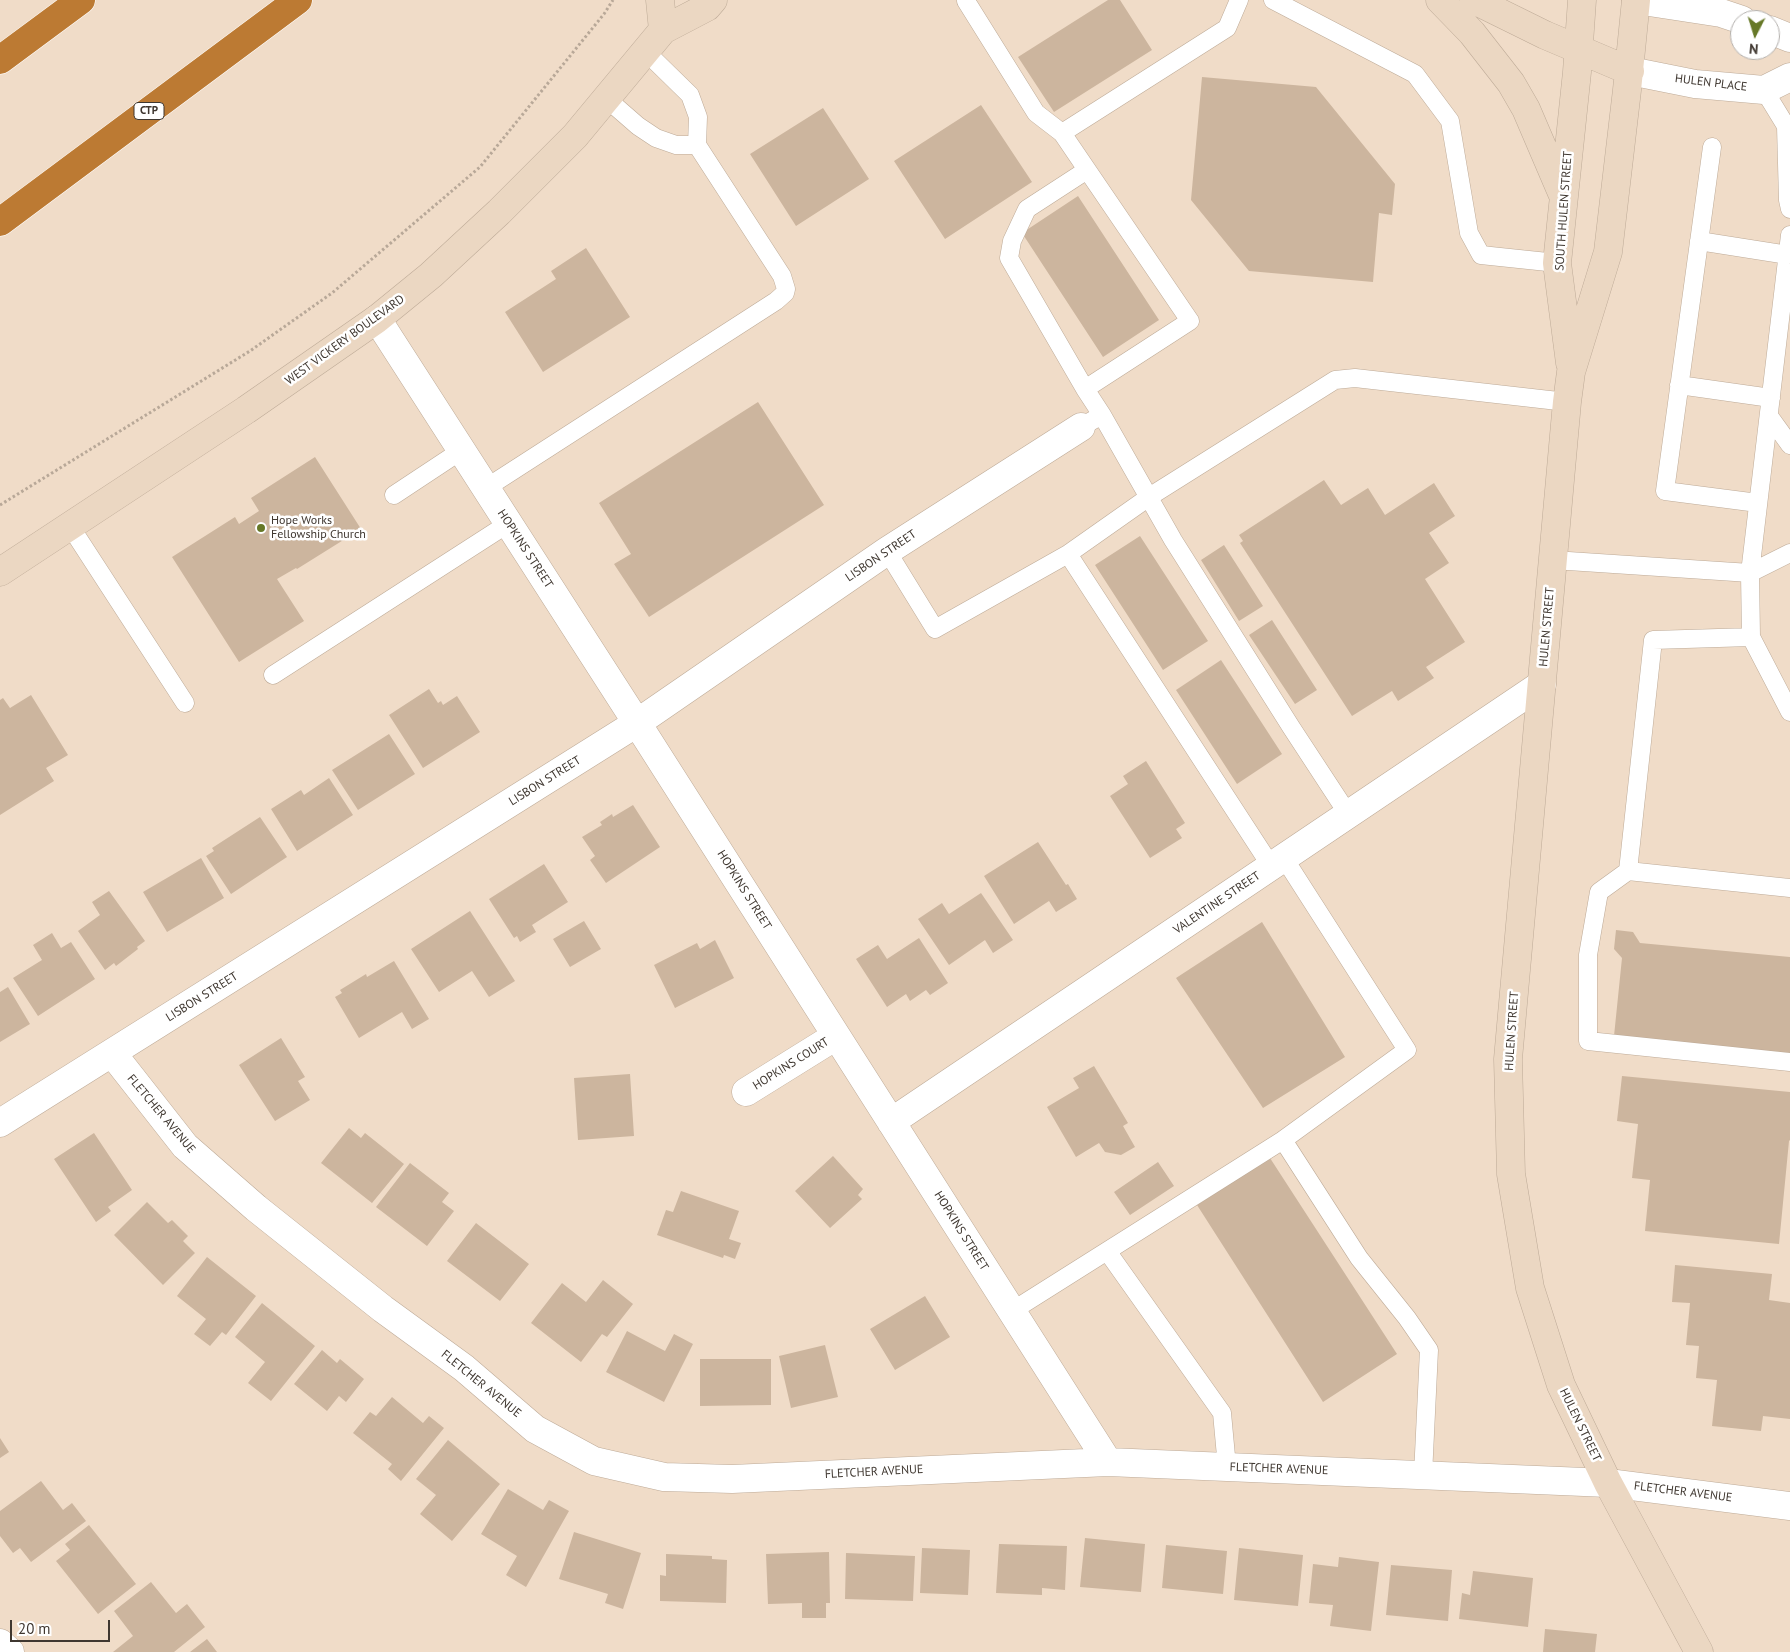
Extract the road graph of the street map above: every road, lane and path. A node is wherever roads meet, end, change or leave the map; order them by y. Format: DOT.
graph roads {
  1 [pos="81,0"];
  2 [pos="298,0"];
  3 [pos="613,0"];
  4 [pos="660,0"];
  5 [pos="713,0"];
  6 [pos="967,0"];
  7 [pos="1239,0"];
  8 [pos="1273,0"];
  9 [pos="1440,0"];
  10 [pos="1474,0"];
  11 [pos="1582,0"];
  12 [pos="1636,0"];
  13 [pos="1730,16"];
  14 [pos="663,30"];
  15 [pos="1578,50"];
  16 [pos="645,51"];
  17 [pos="0,60"];
  18 [pos="1630,71"];
  19 [pos="1790,78"];
  20 [pos="1764,90"];
  21 [pos="607,99"];
  22 [pos="1062,133"];
  23 [pos="697,145"];
  24 [pos="1712,147"];
  25 [pos="1088,170"];
  26 [pos="1564,196"];
  27 [pos="1789,203"];
  28 [pos="0,222"];
  29 [pos="1790,236"];
  30 [pos="1698,241"];
  31 [pos="1788,255"];
  32 [pos="1557,263"];
  33 [pos="378,319"];
  34 [pos="1571,372"];
  35 [pos="1679,385"];
  36 [pos="1085,390"];
  37 [pos="1771,398"];
  38 [pos="1567,402"];
  39 [pos="1769,416"];
  40 [pos="1092,421"];
  41 [pos="1790,445"];
  42 [pos="462,450"];
  43 [pos="486,488"];
  44 [pos="394,495"];
  45 [pos="1149,497"];
  46 [pos="1758,503"];
  47 [pos="0,505"];
  48 [pos="509,523"];
  49 [pos="70,526"];
  50 [pos="887,551"];
  51 [pos="1790,553"];
  52 [pos="1068,554"];
  53 [pos="1554,560"];
  54 [pos="0,572"];
  55 [pos="1750,573"];
  56 [pos="1751,637"];
  57 [pos="273,675"];
  58 [pos="1542,684"];
  59 [pos="186,703"];
  60 [pos="1790,712"];
  61 [pos="638,723"];
  62 [pos="1348,814"];
  63 [pos="1278,862"];
  64 [pos="1628,871"];
  65 [pos="1790,888"];
  66 [pos="836,1036"];
  67 [pos="112,1053"];
  68 [pos="1790,1062"];
  69 [pos="746,1092"];
  70 [pos="891,1122"];
  71 [pos="0,1123"];
  72 [pos="1283,1140"];
  73 [pos="1107,1251"];
  74 [pos="1012,1311"];
  75 [pos="1108,1462"];
  76 [pos="1227,1467"];
  77 [pos="1423,1475"];
  78 [pos="1608,1483"];
  79 [pos="1790,1506"];
  80 [pos="0,1643"];
  81 [pos="10,1652"];
  82 [pos="1699,1652"];
  1 -- 17 [label="highway"];
  2 -- 28 [label="highway, CTP"];
  3 -- 47 [label="path"];
  4 -- 14 [label="main road"];
  5 -- 14 [label="main road, WEST VICKERY BOULEVARD"];
  6 -- 22 [label="lane"];
  7 -- 22 [label="lane"];
  8 -- 32 [label="lane"];
  9 -- 26 [label="main road"];
  10 -- 15 [label="main road"];
  11 -- 15 [label="main road, SOUTH HULEN STREET"];
  12 -- 13 [label="street"];
  12 -- 18 [label="main road"];
  14 -- 16 [label="main road, WEST VICKERY BOULEVARD"];
  15 -- 18 [label="main road"];
  15 -- 26 [label="main road, SOUTH HULEN STREET"];
  16 -- 21 [label="main road, WEST VICKERY BOULEVARD"];
  16 -- 23 [label="lane"];
  18 -- 20 [label="street, HULEN PLACE"];
  18 -- 34 [label="main road"];
  19 -- 20 [label="street, HULEN PLACE"];
  20 -- 27 [label="lane"];
  21 -- 23 [label="lane"];
  21 -- 33 [label="main road, WEST VICKERY BOULEVARD"];
  22 -- 25 [label="lane"];
  23 -- 43 [label="lane"];
  24 -- 30 [label="lane"];
  25 -- 36 [label="lane"];
  25 -- 36 [label="lane"];
  26 -- 32 [label="main road, SOUTH HULEN STREET"];
  29 -- 31 [label="lane"];
  30 -- 31 [label="lane"];
  30 -- 35 [label="lane"];
  31 -- 37 [label="lane"];
  32 -- 34 [label="main road, SOUTH HULEN STREET"];
  33 -- 42 [label="street, HOPKINS STREET"];
  33 -- 49 [label="main road, WEST VICKERY BOULEVARD"];
  34 -- 38 [label="main road, HULEN STREET"];
  35 -- 37 [label="lane"];
  35 -- 46 [label="lane"];
  36 -- 40 [label="lane"];
  37 -- 39 [label="lane"];
  38 -- 45 [label="lane"];
  38 -- 53 [label="main road, HULEN STREET"];
  39 -- 41 [label="lane"];
  39 -- 46 [label="lane"];
  40 -- 45 [label="lane"];
  40 -- 50 [label="street, LISBON STREET"];
  42 -- 43 [label="street, HOPKINS STREET"];
  42 -- 44 [label="lane"];
  43 -- 48 [label="street, HOPKINS STREET"];
  45 -- 52 [label="lane"];
  45 -- 62 [label="lane"];
  46 -- 55 [label="lane"];
  48 -- 57 [label="lane"];
  48 -- 61 [label="street, HOPKINS STREET"];
  49 -- 54 [label="main road, WEST VICKERY BOULEVARD"];
  49 -- 59 [label="lane"];
  50 -- 52 [label="lane"];
  50 -- 61 [label="street, LISBON STREET"];
  51 -- 55 [label="lane"];
  52 -- 63 [label="lane"];
  53 -- 55 [label="lane"];
  53 -- 58 [label="main road, HULEN STREET"];
  55 -- 56 [label="lane"];
  56 -- 60 [label="lane"];
  56 -- 64 [label="lane"];
  58 -- 62 [label="street, VALENTINE STREET"];
  58 -- 78 [label="main road, HULEN STREET"];
  61 -- 66 [label="street, HOPKINS STREET"];
  61 -- 67 [label="street, LISBON STREET"];
  62 -- 63 [label="street, VALENTINE STREET"];
  63 -- 70 [label="street, VALENTINE STREET"];
  63 -- 72 [label="lane"];
  64 -- 65 [label="lane"];
  64 -- 68 [label="lane"];
  66 -- 69 [label="street, HOPKINS COURT"];
  66 -- 70 [label="street, HOPKINS STREET"];
  67 -- 71 [label="street, LISBON STREET"];
  67 -- 75 [label="street, FLETCHER AVENUE"];
  70 -- 74 [label="street, HOPKINS STREET"];
  72 -- 73 [label="lane"];
  72 -- 77 [label="lane"];
  73 -- 74 [label="lane"];
  73 -- 76 [label="lane"];
  74 -- 75 [label="street, HOPKINS STREET"];
  75 -- 76 [label="street, FLETCHER AVENUE"];
  76 -- 77 [label="street, FLETCHER AVENUE"];
  77 -- 78 [label="street, FLETCHER AVENUE"];
  78 -- 79 [label="street, FLETCHER AVENUE"];
  78 -- 82 [label="main road, HULEN STREET"];
  80 -- 81 [label="street"];
}
